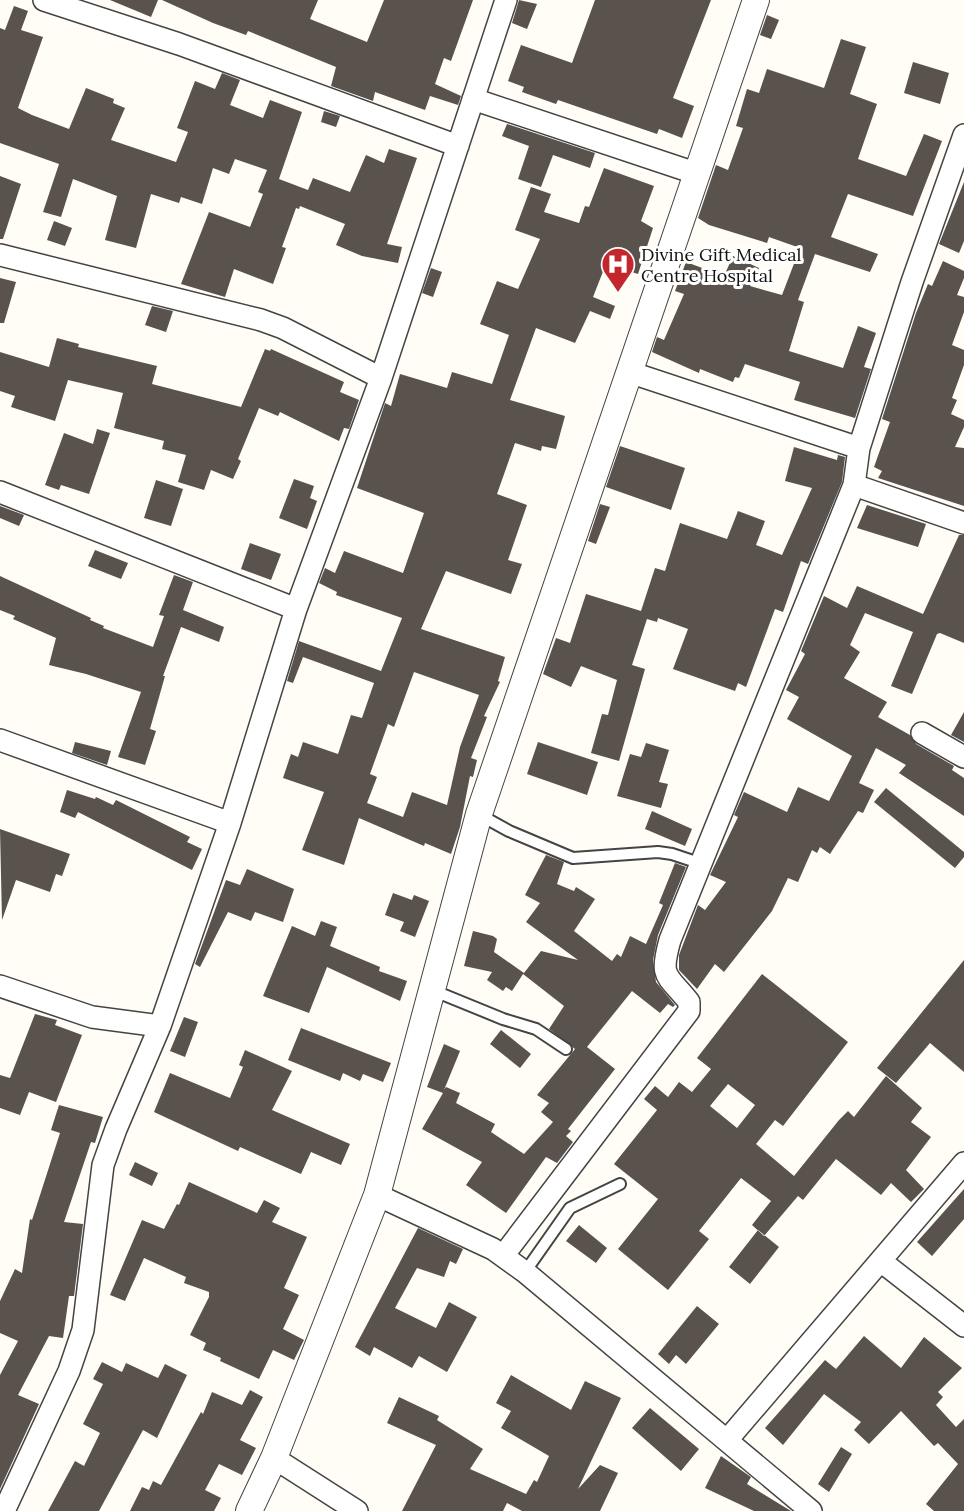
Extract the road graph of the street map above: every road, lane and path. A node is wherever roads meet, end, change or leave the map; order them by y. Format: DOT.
graph roads {
  1 [pos="44,0"];
  2 [pos="506,0"];
  3 [pos="756,0"];
  4 [pos="473,99"];
  5 [pos="964,135"];
  6 [pos="458,146"];
  7 [pos="698,174"];
  8 [pos="0,255"];
  9 [pos="629,372"];
  10 [pos="381,378"];
  11 [pos="859,448"];
  12 [pos="854,485"];
  13 [pos="0,492"];
  14 [pos="964,523"];
  15 [pos="296,609"];
  16 [pos="922,733"];
  17 [pos="0,740"];
  18 [pos="964,757"];
  19 [pos="479,814"];
  20 [pos="230,823"];
  21 [pos="702,864"];
  22 [pos="0,986"];
  23 [pos="432,990"];
  24 [pos="160,1026"];
  25 [pos="566,1049"];
  26 [pos="964,1163"];
  27 [pos="620,1184"];
  28 [pos="377,1195"];
  29 [pos="503,1256"];
  30 [pos="882,1262"];
  31 [pos="525,1272"];
  32 [pos="964,1326"];
  33 [pos="728,1439"];
  34 [pos="274,1458"];
  35 [pos="4,1511"];
  36 [pos="249,1511"];
  37 [pos="357,1511"];
  38 [pos="811,1511"];
  1 -- 6 [label="street"];
  2 -- 4 [label="street"];
  3 -- 7 [label="street"];
  4 -- 6 [label="street"];
  4 -- 7 [label="street"];
  5 -- 11 [label="street"];
  6 -- 10 [label="street"];
  7 -- 9 [label="street"];
  8 -- 10 [label="street"];
  9 -- 11 [label="street"];
  9 -- 19 [label="street"];
  10 -- 15 [label="street"];
  11 -- 12 [label="street"];
  12 -- 14 [label="street"];
  12 -- 21 [label="street"];
  13 -- 15 [label="street"];
  15 -- 20 [label="street"];
  16 -- 18 [label="street"];
  17 -- 20 [label="street"];
  19 -- 21 [label="lane"];
  19 -- 23 [label="street"];
  20 -- 24 [label="street"];
  21 -- 29 [label="street"];
  22 -- 24 [label="street"];
  23 -- 25 [label="lane"];
  23 -- 28 [label="street"];
  24 -- 35 [label="street"];
  26 -- 30 [label="street"];
  27 -- 31 [label="lane"];
  28 -- 29 [label="street"];
  28 -- 34 [label="street"];
  29 -- 31 [label="street"];
  30 -- 32 [label="street"];
  30 -- 33 [label="street"];
  31 -- 33 [label="street"];
  33 -- 38 [label="street"];
  34 -- 36 [label="street"];
  34 -- 37 [label="street"];
}
